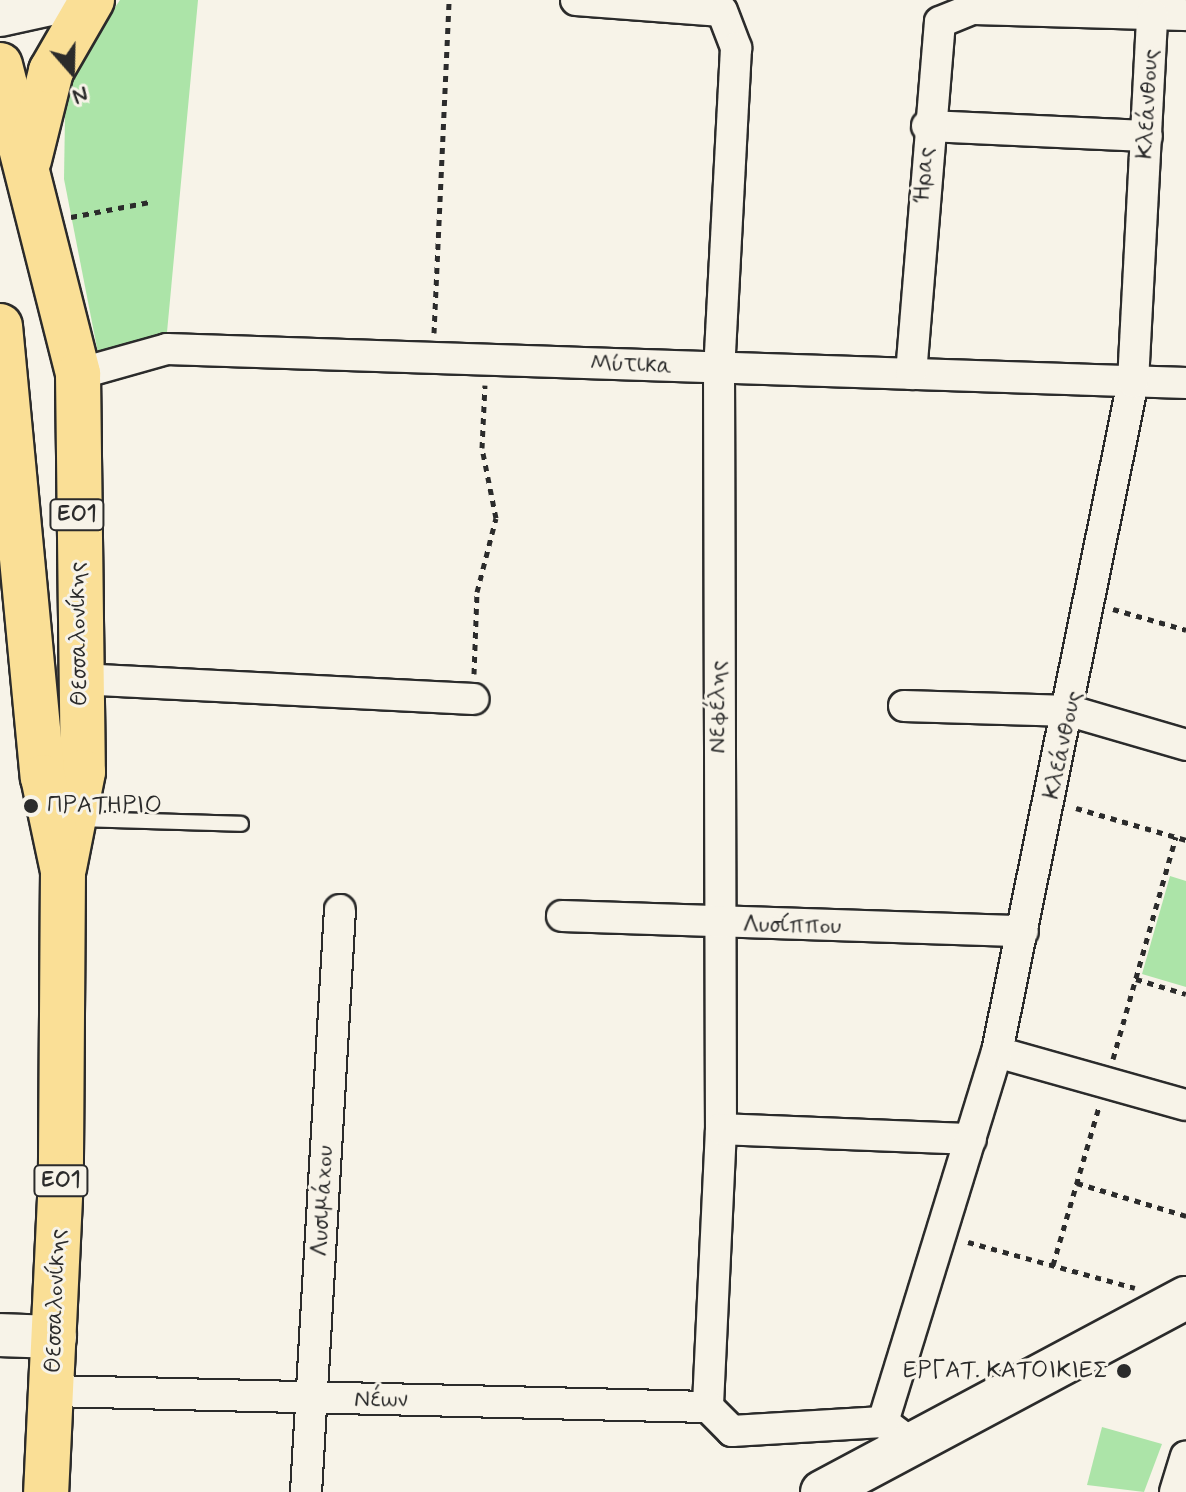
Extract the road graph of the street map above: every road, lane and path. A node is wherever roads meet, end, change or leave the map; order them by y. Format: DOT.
graph roads {
  1 [pos="68,0"];
  2 [pos="92,0"];
  3 [pos="449,0"];
  4 [pos="576,0"];
  5 [pos="973,4"];
  6 [pos="1152,14"];
  7 [pos="0,15"];
  8 [pos="1186,15"];
  9 [pos="0,65"];
  10 [pos="927,126"];
  11 [pos="1147,136"];
  12 [pos="28,162"];
  13 [pos="150,202"];
  14 [pos="42,223"];
  15 [pos="0,326"];
  16 [pos="433,358"];
  17 [pos="486,360"];
  18 [pos="719,368"];
  19 [pos="78,374"];
  20 [pos="911,374"];
  21 [pos="1133,382"];
  22 [pos="1186,383"];
  23 [pos="1093,603"];
  24 [pos="1186,630"];
  25 [pos="79,679"];
  26 [pos="473,699"];
  27 [pos="904,706"];
  28 [pos="1070,711"];
  29 [pos="1186,745"];
  30 [pos="1051,801"];
  31 [pos="77,819"];
  32 [pos="241,824"];
  33 [pos="1176,837"];
  34 [pos="1186,840"];
  35 [pos="63,871"];
  36 [pos="340,910"];
  37 [pos="562,916"];
  38 [pos="719,924"];
  39 [pos="1023,931"];
  40 [pos="1136,979"];
  41 [pos="1186,994"];
  42 [pos="997,1052"];
  43 [pos="1107,1083"];
  44 [pos="1186,1105"];
  45 [pos="721,1129"];
  46 [pos="971,1139"];
  47 [pos="1077,1183"];
  48 [pos="1186,1216"];
  49 [pos="940,1235"];
  50 [pos="1053,1265"];
  51 [pos="1169,1307"];
  52 [pos="0,1335"];
  53 [pos="55,1337"];
  54 [pos="53,1391"];
  55 [pos="311,1398"];
  56 [pos="708,1407"];
  57 [pos="898,1433"];
  58 [pos="1186,1457"];
  59 [pos="840,1487"];
  60 [pos="46,1492"];
  61 [pos="306,1492"];
  62 [pos="1175,1492"];
  1 -- 7 [label="main road"];
  2 -- 12 [label="main road"];
  3 -- 16 [label="path"];
  4 -- 18 [label="street, Νεφέλης"];
  5 -- 6 [label="street"];
  5 -- 10 [label="street, Ήρας"];
  6 -- 8 [label="street"];
  6 -- 11 [label="street, Κλεάνθους"];
  9 -- 12 [label="main road, ΕΟ1"];
  10 -- 11 [label="street"];
  10 -- 20 [label="street, Ήρας"];
  11 -- 21 [label="street, Κλεάνθους"];
  12 -- 14 [label="main road, Θεσσαλονίκης / ΕΟ1"];
  13 -- 14 [label="path"];
  14 -- 19 [label="main road, Θεσσαλονίκης / ΕΟ1"];
  15 -- 35 [label="main road, Θεσσαλονίκης / ΕΟ1"];
  16 -- 17 [label="street, Μύτικα"];
  16 -- 19 [label="street, Μύτικα"];
  17 -- 18 [label="street, Μύτικα"];
  17 -- 26 [label="path"];
  18 -- 20 [label="street, Μύτικα"];
  18 -- 38 [label="street, Νεφέλης"];
  19 -- 25 [label="main road, Θεσσαλονίκης / ΕΟ1"];
  20 -- 21 [label="street, Μύτικα"];
  21 -- 22 [label="street, Μύτικα"];
  21 -- 23 [label="street, Κλεάνθους"];
  23 -- 24 [label="path"];
  23 -- 28 [label="street, Κλεάνθους"];
  25 -- 26 [label="street"];
  25 -- 31 [label="main road, Θεσσαλονίκης / ΕΟ1"];
  27 -- 28 [label="street"];
  28 -- 29 [label="street"];
  28 -- 30 [label="street, Κλεάνθους"];
  30 -- 33 [label="path"];
  30 -- 39 [label="street, Κλεάνθους"];
  31 -- 32 [label="lane"];
  31 -- 35 [label="main road, Θεσσαλονίκης / ΕΟ1"];
  33 -- 34 [label="path"];
  33 -- 40 [label="path"];
  35 -- 53 [label="main road, Θεσσαλονίκης / ΕΟ1"];
  36 -- 55 [label="street, Λυσιμάχου"];
  37 -- 38 [label="street, Λυσίππου"];
  38 -- 39 [label="street, Λυσίππου"];
  38 -- 45 [label="street, Νεφέλης"];
  39 -- 42 [label="street, Κλεάνθους"];
  40 -- 41 [label="path"];
  40 -- 43 [label="path"];
  42 -- 43 [label="street"];
  42 -- 46 [label="street, Κλεάνθους"];
  43 -- 44 [label="street"];
  43 -- 47 [label="path"];
  45 -- 46 [label="street"];
  45 -- 56 [label="street, Νεφέλης"];
  46 -- 49 [label="street, Κλεάνθους"];
  47 -- 48 [label="path"];
  47 -- 50 [label="path"];
  49 -- 50 [label="path"];
  49 -- 57 [label="street, Κλεάνθους"];
  50 -- 51 [label="path"];
  51 -- 57 [label="main road"];
  52 -- 53 [label="main road"];
  53 -- 54 [label="main road, Θεσσαλονίκης / ΕΟ1"];
  54 -- 55 [label="street, Νέων"];
  54 -- 60 [label="main road, Θεσσαλονίκης / ΕΟ1"];
  55 -- 56 [label="street, Νέων"];
  55 -- 61 [label="street, Λυσιμάχου"];
  56 -- 57 [label="street"];
  57 -- 59 [label="main road"];
  58 -- 62 [label="street"];
}
